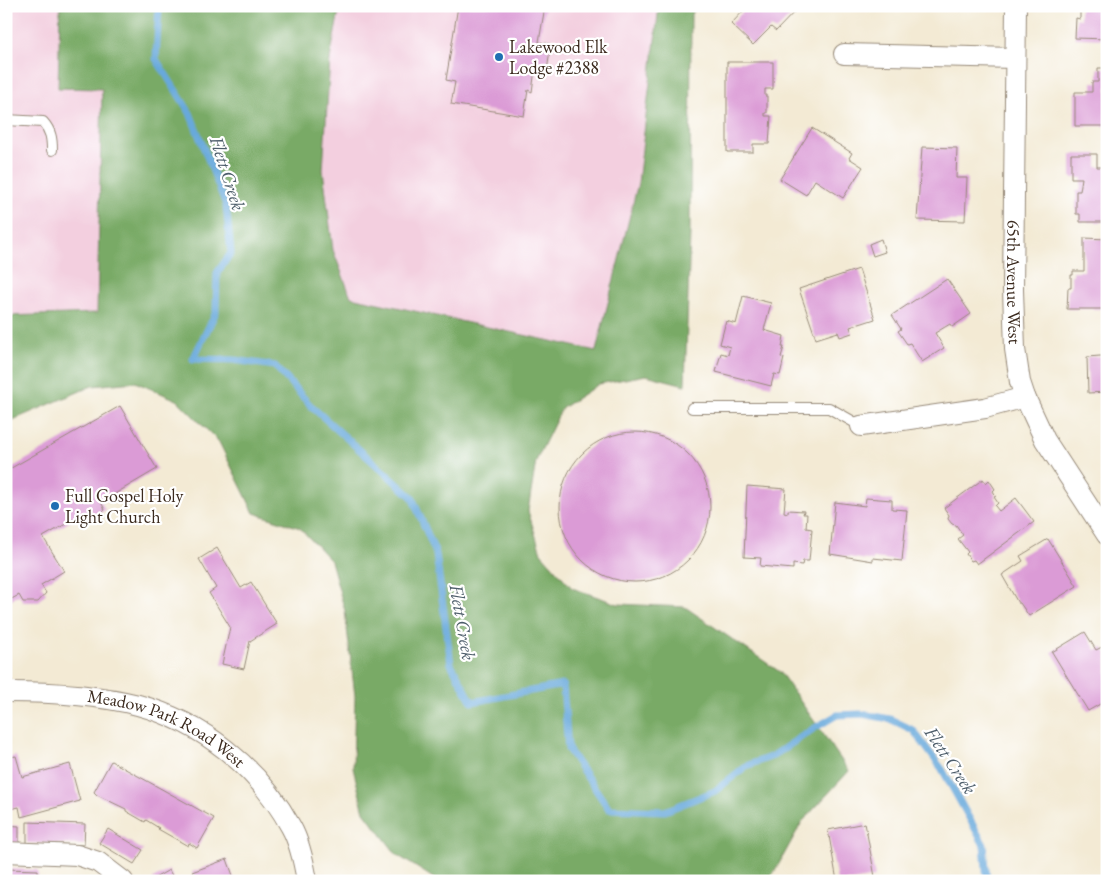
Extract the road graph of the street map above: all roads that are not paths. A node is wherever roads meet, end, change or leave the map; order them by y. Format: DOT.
graph roads {
  1 [pos="1016,6"];
  2 [pos="844,54"];
  3 [pos="1015,58"];
  4 [pos="6,120"];
  5 [pos="52,150"];
  6 [pos="1024,397"];
  7 [pos="692,408"];
  8 [pos="861,426"];
  9 [pos="1107,535"];
  10 [pos="6,692"];
  11 [pos="6,852"];
  12 [pos="123,881"];
  13 [pos="307,881"];
  1 -- 3 [label="street, 65th Avenue West"];
  2 -- 3 [label="street"];
  3 -- 6 [label="street, 65th Avenue West"];
  4 -- 5 [label="lane"];
  6 -- 8 [label="street"];
  6 -- 9 [label="street, 65th Avenue West"];
  7 -- 8 [label="lane"];
  10 -- 13 [label="street, Meadow Park Road West"];
  11 -- 12 [label="street"];
}
